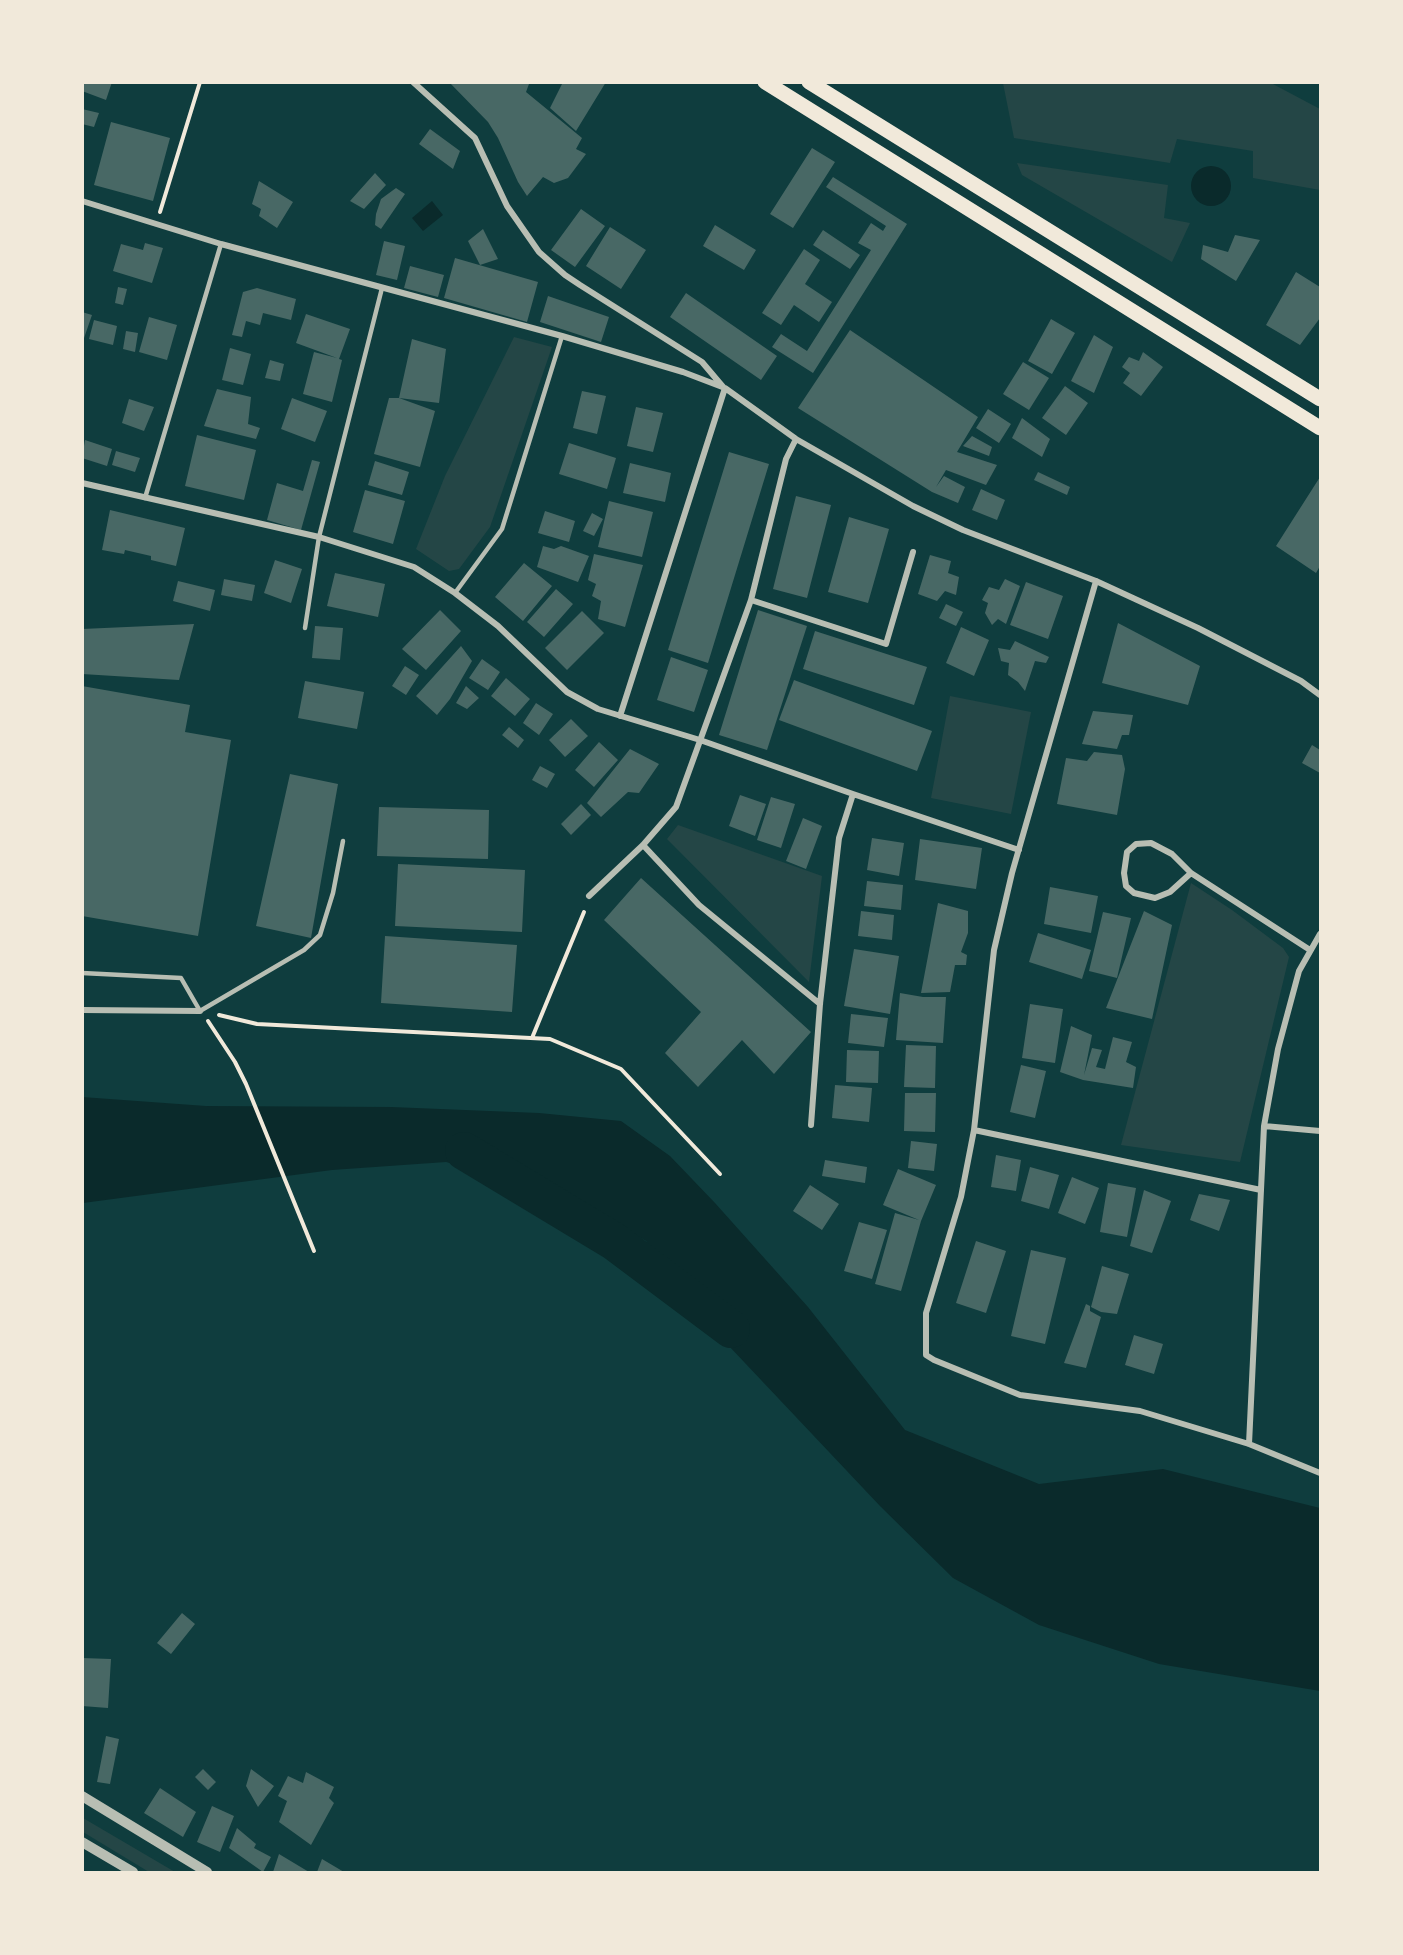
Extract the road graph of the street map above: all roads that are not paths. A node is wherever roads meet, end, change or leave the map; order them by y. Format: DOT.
graph roads {
  1 [pos="414,82"];
  2 [pos="765,82"];
  3 [pos="809,82"];
  4 [pos="82,201"];
  5 [pos="221,244"];
  6 [pos="382,288"];
  7 [pos="562,336"];
  8 [pos="724,388"];
  9 [pos="1320,399"];
  10 [pos="1320,428"];
  11 [pos="796,439"];
  12 [pos="82,483"];
  13 [pos="145,498"];
  14 [pos="319,537"];
  15 [pos="913,552"];
  16 [pos="1096,580"];
  17 [pos="455,593"];
  18 [pos="751,600"];
  19 [pos="304,628"];
  20 [pos="1320,695"];
  21 [pos="620,716"];
  22 [pos="700,740"];
  23 [pos="853,794"];
  24 [pos="343,841"];
  25 [pos="643,845"];
  26 [pos="1020,850"];
  27 [pos="1191,873"];
  28 [pos="588,896"];
  29 [pos="1320,934"];
  30 [pos="1310,950"];
  31 [pos="82,973"];
  32 [pos="820,1004"];
  33 [pos="82,1010"];
  34 [pos="200,1011"];
  35 [pos="811,1125"];
  36 [pos="1264,1126"];
  37 [pos="974,1130"];
  38 [pos="1320,1131"];
  39 [pos="1261,1190"];
  40 [pos="1249,1444"];
  41 [pos="1320,1473"];
  42 [pos="82,1796"];
  43 [pos="82,1842"];
  44 [pos="133,1872"];
  45 [pos="207,1872"];
  1 -- 8 [label="street"];
  2 -- 10 [label="main road"];
  3 -- 9 [label="main road"];
  4 -- 5 [label="street"];
  5 -- 6 [label="street"];
  5 -- 13 [label="lane"];
  6 -- 7 [label="street"];
  6 -- 14 [label="lane"];
  7 -- 8 [label="street"];
  7 -- 17 [label="lane"];
  8 -- 11 [label="street"];
  8 -- 21 [label="street"];
  11 -- 16 [label="street"];
  11 -- 18 [label="street"];
  12 -- 13 [label="street"];
  13 -- 14 [label="street"];
  14 -- 17 [label="street"];
  14 -- 19 [label="lane"];
  15 -- 18 [label="street"];
  16 -- 20 [label="street"];
  16 -- 26 [label="street"];
  17 -- 21 [label="street"];
  18 -- 22 [label="street"];
  21 -- 22 [label="street"];
  22 -- 23 [label="street"];
  22 -- 25 [label="street"];
  23 -- 26 [label="street"];
  23 -- 32 [label="street"];
  24 -- 34 [label="lane"];
  25 -- 28 [label="street"];
  25 -- 32 [label="street"];
  26 -- 37 [label="street"];
  27 -- 27 [label="street"];
  27 -- 30 [label="street"];
  29 -- 30 [label="street"];
  30 -- 36 [label="street"];
  31 -- 34 [label="lane"];
  32 -- 35 [label="street"];
  33 -- 34 [label="street"];
  36 -- 38 [label="street"];
  36 -- 39 [label="street"];
  37 -- 39 [label="street"];
  37 -- 40 [label="street"];
  39 -- 40 [label="street"];
  40 -- 41 [label="street"];
  42 -- 45 [label="street"];
  43 -- 44 [label="street"];
}
